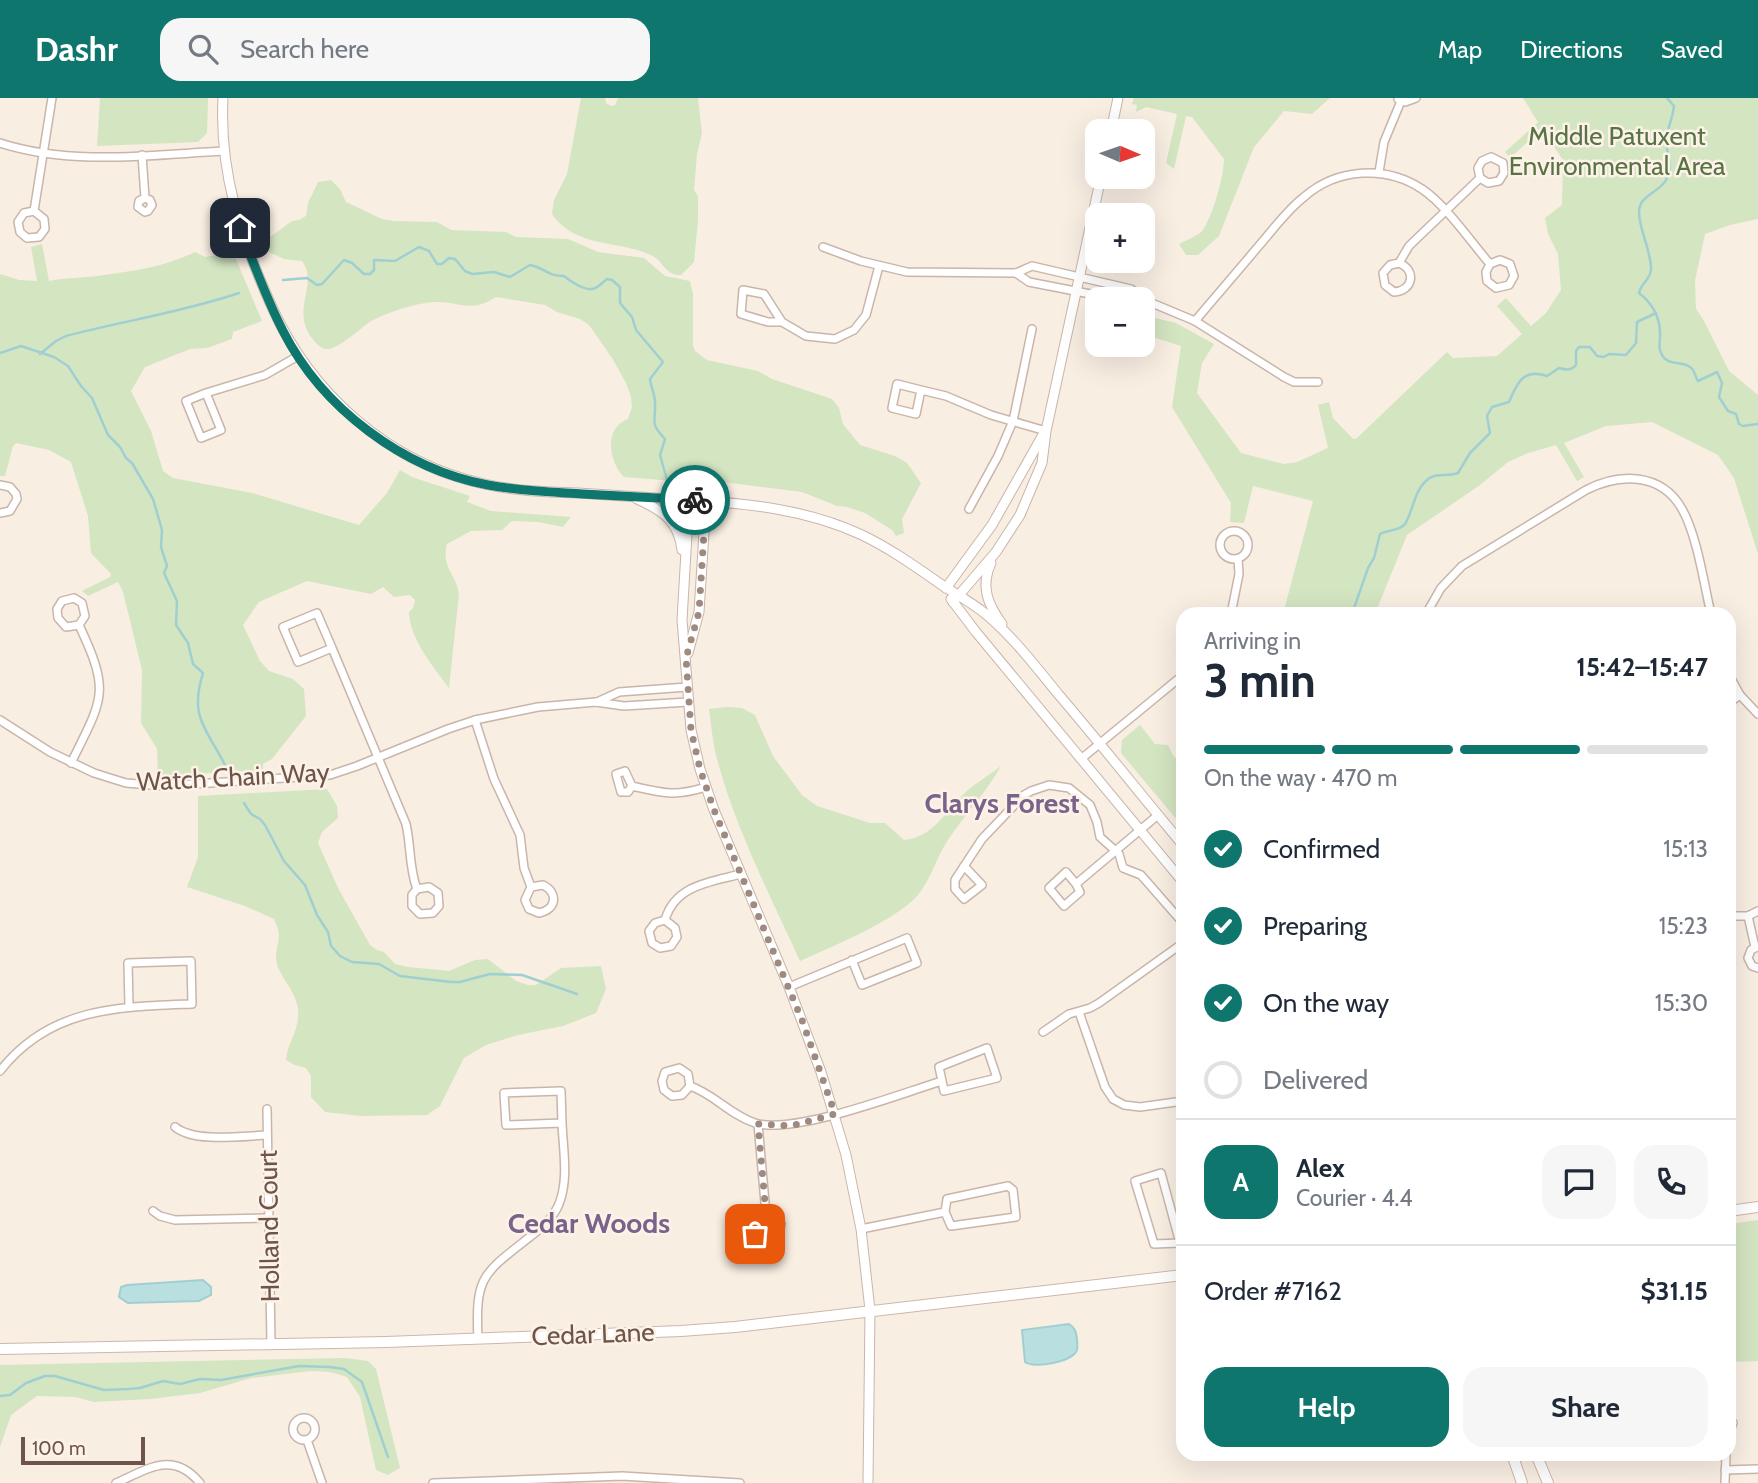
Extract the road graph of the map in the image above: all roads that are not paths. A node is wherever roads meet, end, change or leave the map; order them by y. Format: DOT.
graph roads {
  1 [pos="52,98"];
  2 [pos="223,98"];
  3 [pos="1118,98"];
  4 [pos="1416,98"];
  5 [pos="1399,99"];
  6 [pos="1114,119"];
  7 [pos="0,143"];
  8 [pos="223,150"];
  9 [pos="43,153"];
  10 [pos="142,155"];
  11 [pos="1379,172"];
  12 [pos="1480,178"];
  13 [pos="1098,189"];
  14 [pos="145,198"];
  15 [pos="34,211"];
  16 [pos="1445,212"];
  17 [pos="823,247"];
  18 [pos="1399,263"];
  19 [pos="1490,264"];
  20 [pos="879,266"];
  21 [pos="1016,273"];
  22 [pos="1079,275"];
  23 [pos="1124,287"];
  24 [pos="1075,291"];
  25 [pos="1085,293"];
  26 [pos="1155,305"];
  27 [pos="1195,321"];
  28 [pos="782,322"];
  29 [pos="1032,329"];
  30 [pos="298,356"];
  31 [pos="1318,382"];
  32 [pos="922,390"];
  33 [pos="206,393"];
  34 [pos="1013,421"];
  35 [pos="1046,431"];
  36 [pos="0,485"];
  37 [pos="632,497"];
  38 [pos="689,500"];
  39 [pos="706,501"];
  40 [pos="969,509"];
  41 [pos="0,513"];
  42 [pos="996,552"];
  43 [pos="1238,559"];
  44 [pos="684,570"];
  45 [pos="946,588"];
  46 [pos="956,598"];
  47 [pos="1233,607"];
  48 [pos="1429,607"];
  49 [pos="1709,607"];
  50 [pos="79,625"];
  51 [pos="1019,647"];
  52 [pos="332,648"];
  53 [pos="686,658"];
  54 [pos="1176,682"];
  55 [pos="687,687"];
  56 [pos="1736,688"];
  57 [pos="1740,695"];
  58 [pos="1736,698"];
  59 [pos="596,702"];
  60 [pos="688,702"];
  61 [pos="1758,714"];
  62 [pos="0,720"];
  63 [pos="475,720"];
  64 [pos="1101,744"];
  65 [pos="379,758"];
  66 [pos="1081,759"];
  67 [pos="71,763"];
  68 [pos="632,786"];
  69 [pos="706,787"];
  70 [pos="1158,815"];
  71 [pos="1140,830"];
  72 [pos="1176,837"];
  73 [pos="1116,850"];
  74 [pos="964,866"];
  75 [pos="741,874"];
  76 [pos="1176,874"];
  77 [pos="1076,884"];
  78 [pos="531,887"];
  79 [pos="417,889"];
  80 [pos="1758,911"];
  81 [pos="1176,915"];
  82 [pos="1736,916"];
  83 [pos="1748,916"];
  84 [pos="665,920"];
  85 [pos="1757,947"];
  86 [pos="1176,948"];
  87 [pos="852,960"];
  88 [pos="1758,968"];
  89 [pos="789,987"];
  90 [pos="130,1007"];
  91 [pos="1079,1012"];
  92 [pos="1043,1032"];
  93 [pos="0,1071"];
  94 [pos="942,1081"];
  95 [pos="690,1086"];
  96 [pos="1176,1102"];
  97 [pos="267,1109"];
  98 [pos="835,1114"];
  99 [pos="562,1123"];
  100 [pos="758,1124"];
  101 [pos="175,1127"];
  102 [pos="267,1135"];
  103 [pos="1758,1208"];
  104 [pos="1736,1210"];
  105 [pos="153,1211"];
  106 [pos="945,1212"];
  107 [pos="766,1214"];
  108 [pos="269,1218"];
  109 [pos="1176,1223"];
  110 [pos="861,1230"];
  111 [pos="1176,1243"];
  112 [pos="1176,1276"];
  113 [pos="870,1310"];
  114 [pos="478,1339"];
  115 [pos="271,1344"];
  116 [pos="0,1349"];
  117 [pos="307,1440"];
  118 [pos="1514,1461"];
  119 [pos="1539,1461"];
  120 [pos="1726,1461"];
  121 [pos="1758,1469"];
  122 [pos="1725,1470"];
  123 [pos="116,1483"];
  124 [pos="200,1483"];
  125 [pos="321,1483"];
  126 [pos="433,1483"];
  127 [pos="447,1483"];
  128 [pos="740,1483"];
  129 [pos="868,1483"];
  130 [pos="1522,1483"];
  131 [pos="1548,1483"];
  132 [pos="1725,1483"];
  1 -- 9 [label="street"];
  2 -- 8 [label="street"];
  3 -- 6 [label="street"];
  4 -- 5 [label="street"];
  5 -- 11 [label="street"];
  7 -- 9 [label="street"];
  8 -- 10 [label="street"];
  8 -- 30 [label="street"];
  9 -- 10 [label="street"];
  9 -- 15 [label="street"];
  10 -- 14 [label="street"];
  11 -- 16 [label="street"];
  11 -- 27 [label="street"];
  12 -- 16 [label="street"];
  13 -- 22 [label="street"];
  16 -- 18 [label="street"];
  16 -- 19 [label="street"];
  17 -- 20 [label="street"];
  18 -- 18 [label="street"];
  19 -- 19 [label="street"];
  20 -- 21 [label="street"];
  20 -- 28 [label="street"];
  21 -- 22 [label="street"];
  21 -- 24 [label="street"];
  22 -- 23 [label="street"];
  22 -- 24 [label="street"];
  24 -- 25 [label="street"];
  24 -- 35 [label="street"];
  26 -- 27 [label="street"];
  27 -- 31 [label="street"];
  28 -- 28 [label="street"];
  29 -- 34 [label="street"];
  30 -- 33 [label="street"];
  30 -- 37 [label="street"];
  32 -- 32 [label="street"];
  32 -- 34 [label="street"];
  33 -- 33 [label="street"];
  34 -- 35 [label="street"];
  34 -- 40 [label="street"];
  35 -- 42 [label="street"];
  35 -- 45 [label="street"];
  36 -- 41 [label="street"];
  37 -- 38 [label="street"];
  37 -- 44 [label="street"];
  38 -- 39 [label="street"];
  38 -- 44 [label="street"];
  39 -- 45 [label="street"];
  39 -- 53 [label="street"];
  42 -- 46 [label="street"];
  42 -- 51 [label="street"];
  43 -- 47 [label="street"];
  44 -- 53 [label="street"];
  45 -- 46 [label="street"];
  46 -- 51 [label="street"];
  46 -- 66 [label="street"];
  48 -- 49 [label="street"];
  50 -- 50 [label="street"];
  50 -- 67 [label="street"];
  51 -- 64 [label="street"];
  52 -- 52 [label="street"];
  52 -- 65 [label="street"];
  53 -- 55 [label="street"];
  54 -- 64 [label="street"];
  55 -- 59 [label="street, Watch Chain Way"];
  55 -- 60 [label="street"];
  56 -- 57 [label="street"];
  57 -- 58 [label="street"];
  57 -- 61 [label="street"];
  59 -- 60 [label="street, Watch Chain Way"];
  59 -- 63 [label="street, Watch Chain Way"];
  60 -- 69 [label="street"];
  62 -- 67 [label="street, Watch Chain Way"];
  63 -- 65 [label="street, Watch Chain Way"];
  63 -- 78 [label="street"];
  64 -- 66 [label="street"];
  64 -- 70 [label="street"];
  65 -- 67 [label="street, Watch Chain Way"];
  65 -- 79 [label="street"];
  66 -- 71 [label="street"];
  68 -- 69 [label="street"];
  69 -- 75 [label="street"];
  70 -- 71 [label="street"];
  70 -- 72 [label="street"];
  71 -- 73 [label="street"];
  71 -- 76 [label="street"];
  73 -- 74 [label="street"];
  73 -- 77 [label="street"];
  73 -- 81 [label="street"];
  74 -- 74 [label="street"];
  75 -- 84 [label="street"];
  75 -- 89 [label="street"];
  77 -- 77 [label="street"];
  78 -- 78 [label="street"];
  79 -- 79 [label="street"];
  80 -- 83 [label="street"];
  82 -- 83 [label="street"];
  83 -- 85 [label="street"];
  84 -- 84 [label="street"];
  85 -- 88 [label="street"];
  86 -- 91 [label="street"];
  87 -- 87 [label="street"];
  87 -- 89 [label="street"];
  89 -- 98 [label="street"];
  90 -- 90 [label="street"];
  90 -- 93 [label="street"];
  91 -- 92 [label="street"];
  91 -- 96 [label="street"];
  94 -- 94 [label="street"];
  94 -- 98 [label="street"];
  95 -- 95 [label="street"];
  95 -- 100 [label="street"];
  97 -- 102 [label="street, Holland Court"];
  98 -- 100 [label="street"];
  98 -- 110 [label="street"];
  99 -- 99 [label="street"];
  99 -- 114 [label="street"];
  100 -- 107 [label="street"];
  101 -- 102 [label="street"];
  102 -- 108 [label="street, Holland Court"];
  103 -- 104 [label="main road"];
  105 -- 108 [label="street"];
  106 -- 106 [label="street"];
  106 -- 110 [label="street"];
  107 -- 107 [label="street"];
  108 -- 115 [label="street, Holland Court"];
  109 -- 111 [label="street"];
  110 -- 113 [label="street"];
  112 -- 113 [label="main road, Cedar Lane"];
  113 -- 114 [label="main road, Cedar Lane"];
  113 -- 129 [label="street"];
  114 -- 115 [label="main road, Cedar Lane"];
  115 -- 116 [label="main road, Cedar Lane"];
  117 -- 125 [label="street"];
  118 -- 130 [label="main road"];
  119 -- 131 [label="main road"];
  120 -- 122 [label="street"];
  121 -- 122 [label="street"];
  122 -- 132 [label="street"];
  123 -- 124 [label="street"];
  126 -- 127 [label="street"];
  127 -- 128 [label="street"];
}
